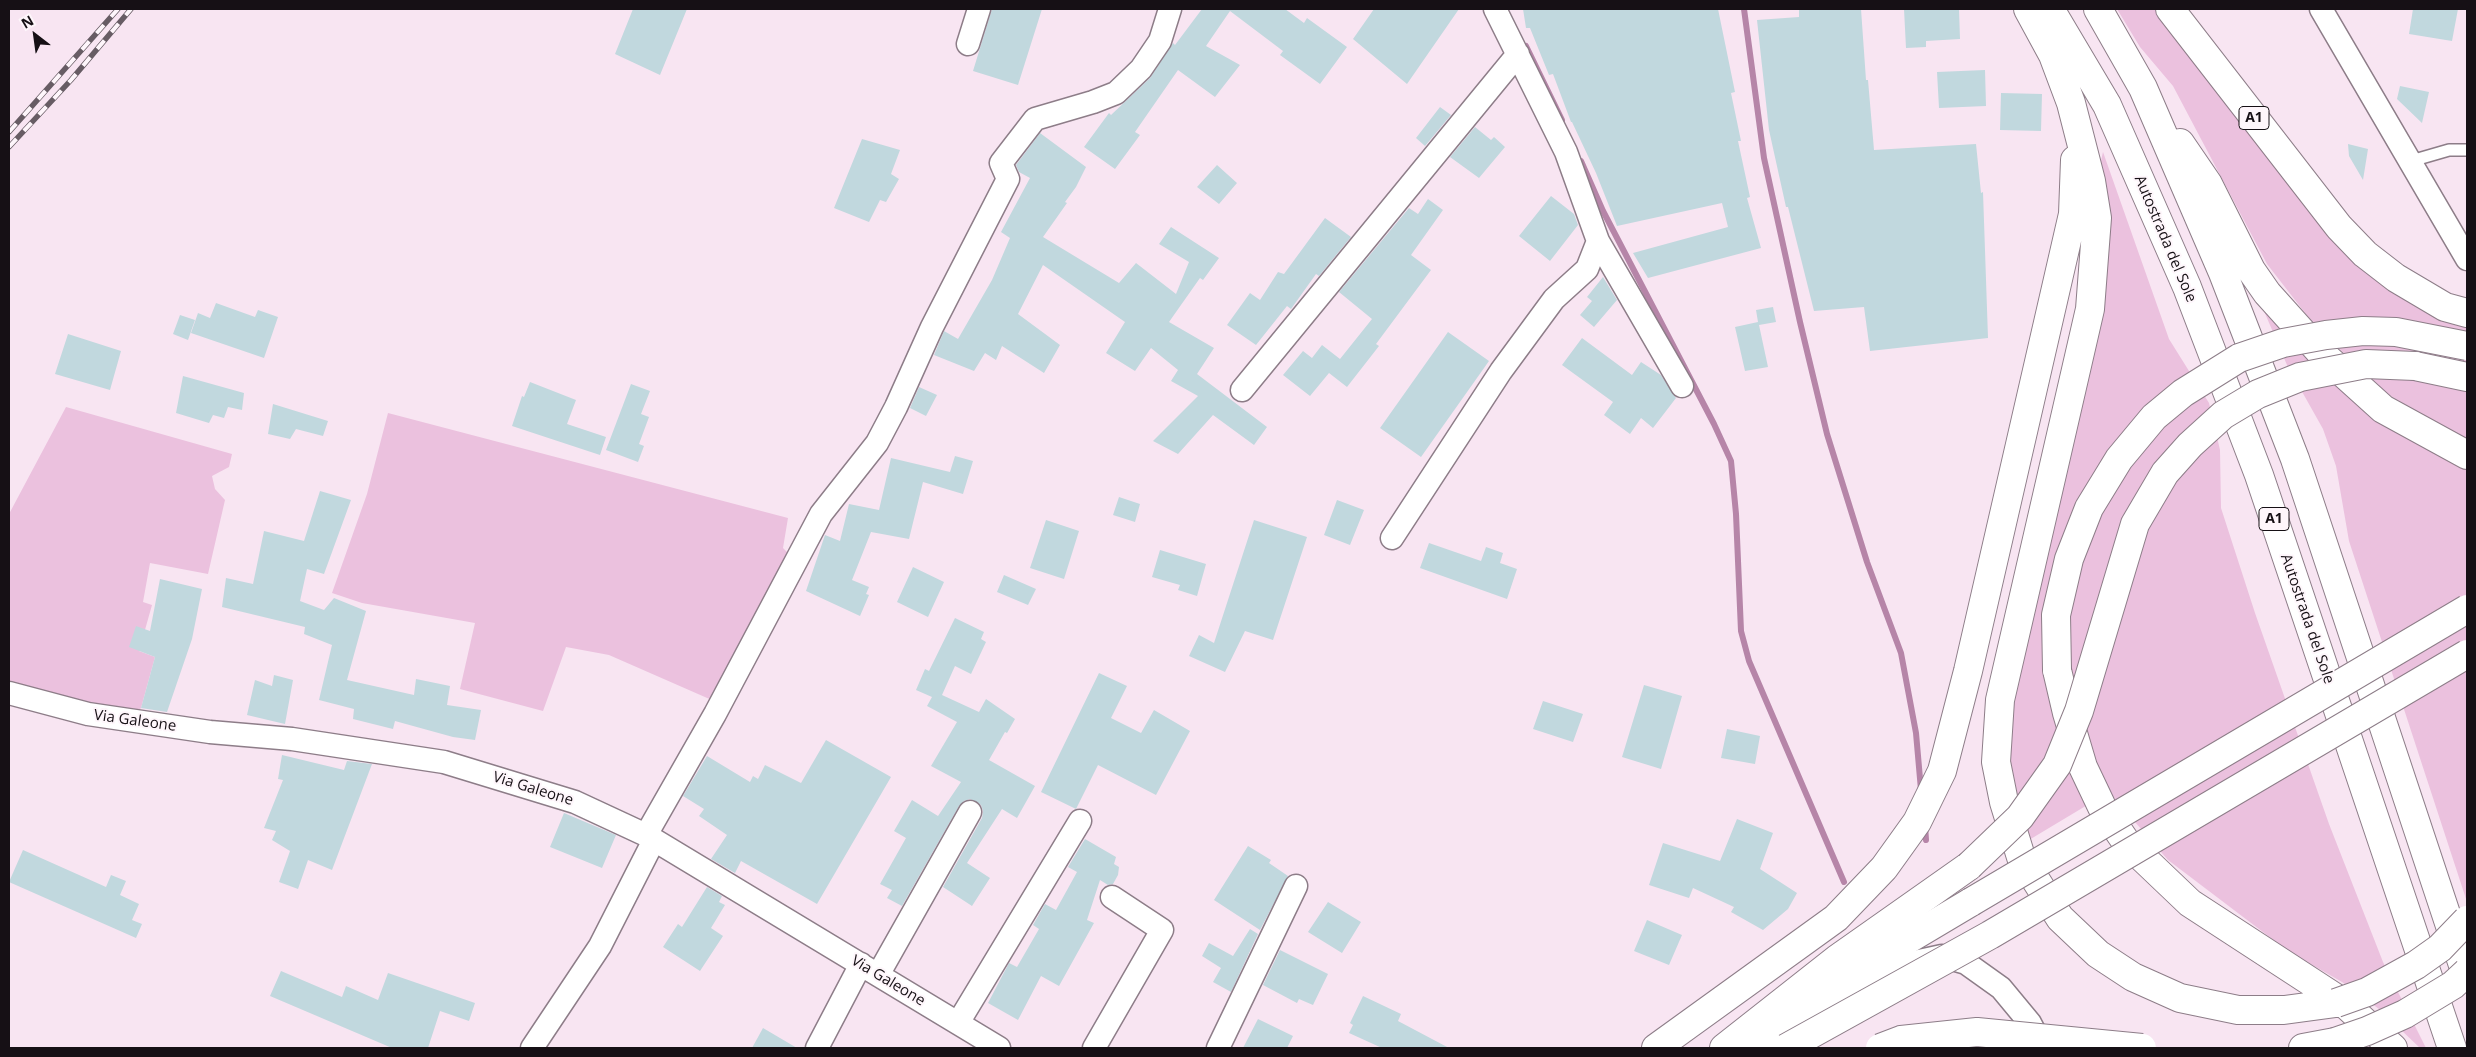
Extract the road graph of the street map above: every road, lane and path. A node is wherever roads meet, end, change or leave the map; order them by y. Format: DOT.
graph roads {
  1 [pos="979,9"];
  2 [pos="1170,9"];
  3 [pos="1495,9"];
  4 [pos="2028,9"];
  5 [pos="2050,9"];
  6 [pos="2098,9"];
  7 [pos="2170,9"];
  8 [pos="2320,9"];
  9 [pos="968,44"];
  10 [pos="1518,54"];
  11 [pos="2143,88"];
  12 [pos="2077,124"];
  13 [pos="2467,150"];
  14 [pos="2411,161"];
  15 [pos="1598,241"];
  16 [pos="2467,259"];
  17 [pos="2467,313"];
  18 [pos="2467,346"];
  19 [pos="2467,377"];
  20 [pos="1682,386"];
  21 [pos="1242,390"];
  22 [pos="2467,455"];
  23 [pos="1392,538"];
  24 [pos="2467,609"];
  25 [pos="2467,654"];
  26 [pos="9,693"];
  27 [pos="970,812"];
  28 [pos="1080,821"];
  29 [pos="650,838"];
  30 [pos="1296,886"];
  31 [pos="1112,897"];
  32 [pos="2467,920"];
  33 [pos="869,970"];
  34 [pos="2467,972"];
  35 [pos="2467,977"];
  36 [pos="958,1023"];
  37 [pos="532,1048"];
  38 [pos="816,1048"];
  39 [pos="999,1048"];
  40 [pos="1094,1048"];
  41 [pos="1218,1048"];
  42 [pos="1656,1048"];
  43 [pos="1725,1048"];
  44 [pos="1756,1048"];
  45 [pos="1786,1048"];
  46 [pos="1880,1048"];
  47 [pos="2043,1048"];
  48 [pos="2142,1048"];
  49 [pos="2303,1048"];
  50 [pos="2393,1048"];
  51 [pos="2452,1048"];
  1 -- 9 [label="street"];
  2 -- 29 [label="street"];
  3 -- 10 [label="street"];
  4 -- 12 [label="highway"];
  5 -- 51 [label="highway, Autostrada del Sole / A1"];
  6 -- 11 [label="highway, A1"];
  7 -- 17 [label="highway, A1"];
  8 -- 14 [label="street"];
  10 -- 15 [label="street"];
  10 -- 21 [label="street"];
  11 -- 22 [label="highway"];
  11 -- 35 [label="highway, A1"];
  12 -- 32 [label="highway, bridge"];
  12 -- 42 [label="highway"];
  13 -- 14 [label="lane"];
  14 -- 16 [label="street"];
  15 -- 20 [label="street"];
  15 -- 23 [label="street"];
  18 -- 50 [label="highway, bridge"];
  19 -- 43 [label="highway, bridge"];
  24 -- 43 [label="highway, bridge"];
  25 -- 45 [label="highway, bridge"];
  26 -- 29 [label="street, Via Galeone"];
  27 -- 33 [label="street"];
  28 -- 36 [label="street"];
  29 -- 33 [label="street, Via Galeone"];
  29 -- 37 [label="street"];
  30 -- 41 [label="street"];
  31 -- 40 [label="street"];
  33 -- 36 [label="street, Via Galeone"];
  33 -- 38 [label="street"];
  34 -- 49 [label="highway, bridge"];
  36 -- 39 [label="street, Via Galeone"];
  44 -- 47 [label="street"];
  46 -- 48 [label="highway, bridge"];
}
